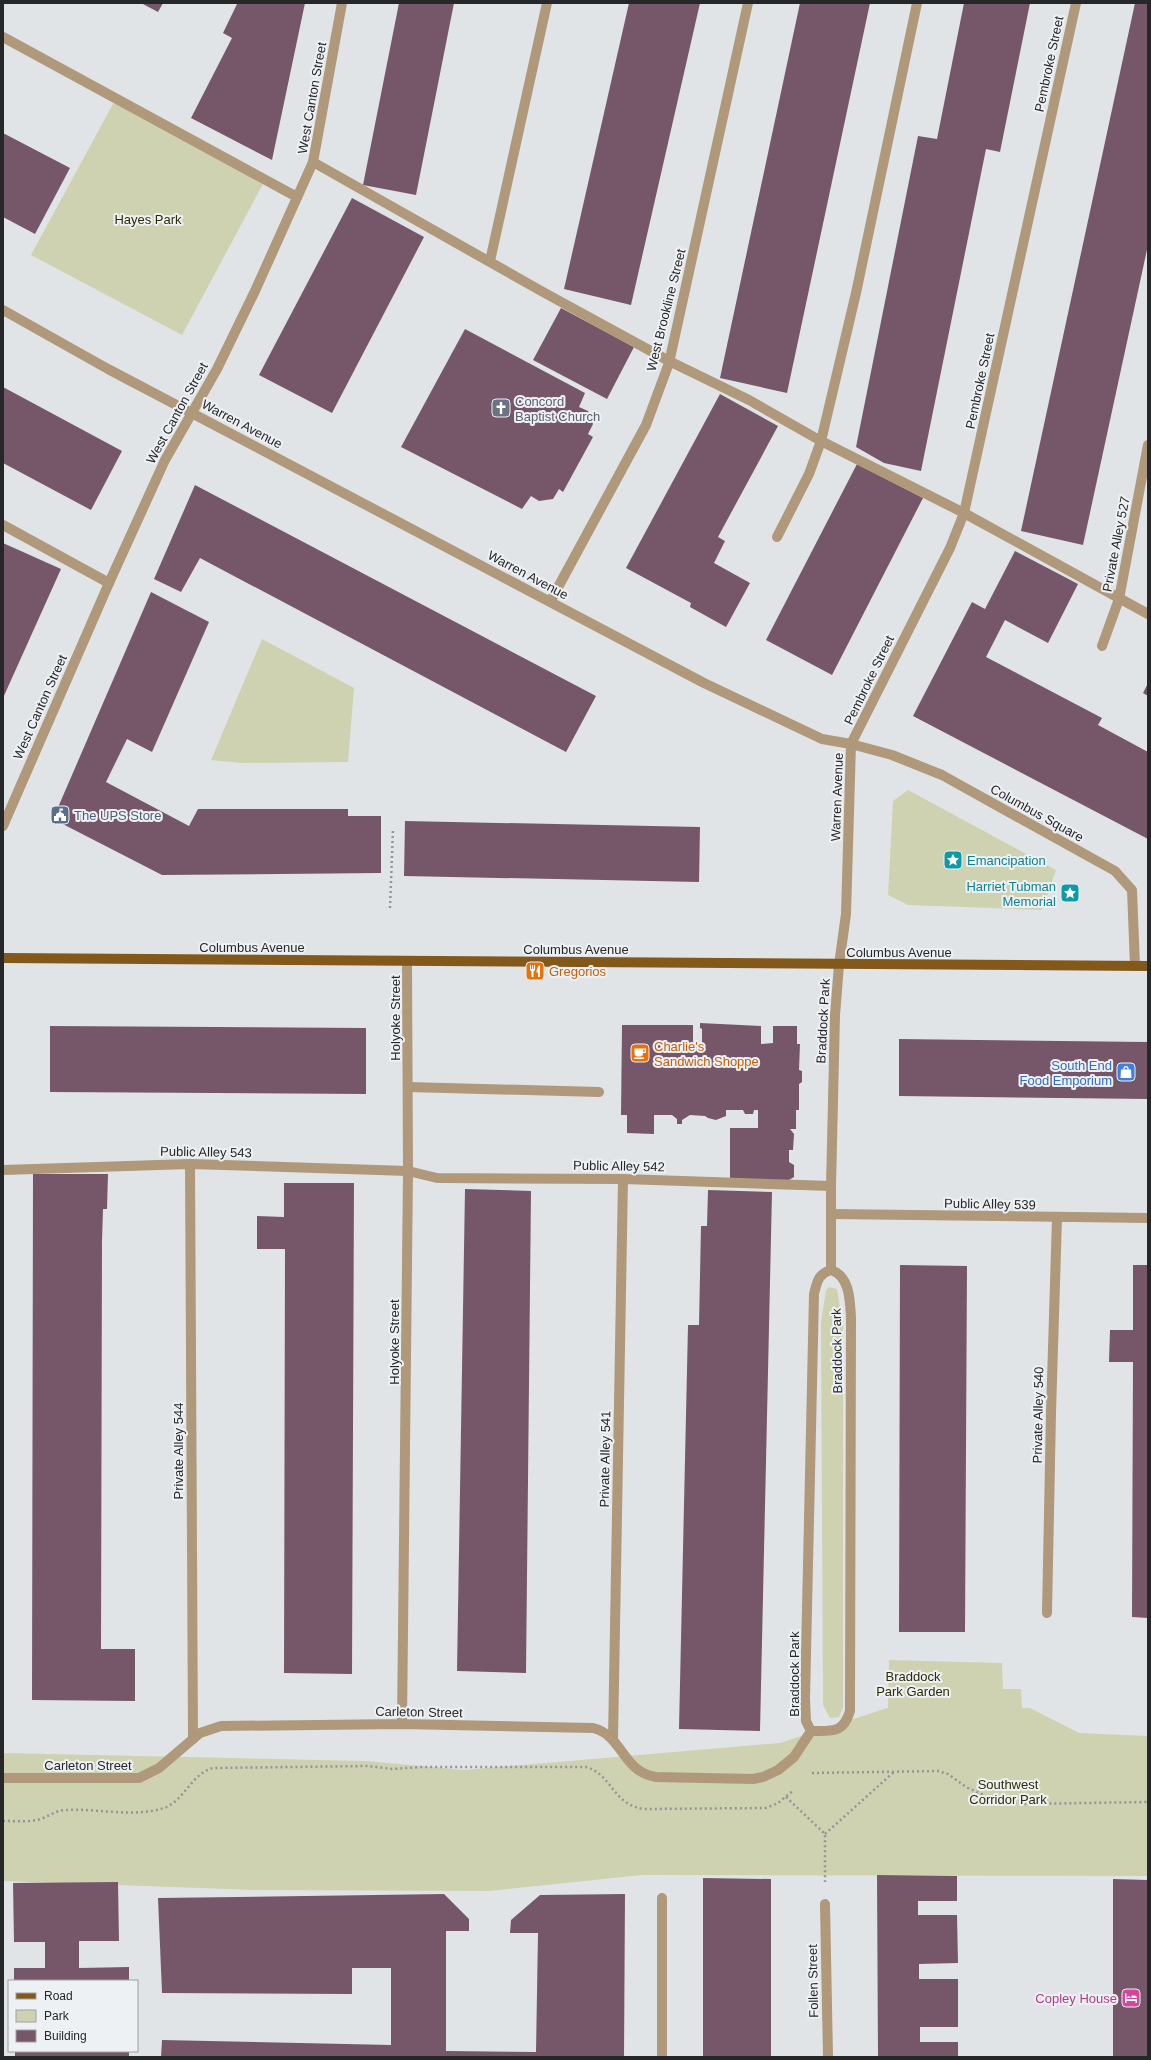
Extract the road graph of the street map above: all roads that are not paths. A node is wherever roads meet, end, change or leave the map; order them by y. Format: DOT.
graph roads {
  1 [pos="342,3"];
  2 [pos="547,3"];
  3 [pos="748,3"];
  4 [pos="917,3"];
  5 [pos="1076,3"];
  6 [pos="3,37"];
  7 [pos="314,162"];
  8 [pos="297,197"];
  9 [pos="490,261"];
  10 [pos="3,310"];
  11 [pos="669,361"];
  12 [pos="191,411"];
  13 [pos="822,441"];
  14 [pos="1148,445"];
  15 [pos="964,513"];
  16 [pos="3,525"];
  17 [pos="777,537"];
  18 [pos="109,583"];
  19 [pos="1119,599"];
  20 [pos="550,602"];
  21 [pos="1148,614"];
  22 [pos="1102,646"];
  23 [pos="851,744"];
  24 [pos="3,826"];
  25 [pos="3,958"];
  26 [pos="407,961"];
  27 [pos="839,965"];
  28 [pos="1135,966"];
  29 [pos="1148,966"];
  30 [pos="408,1087"];
  31 [pos="599,1092"];
  32 [pos="190,1164"];
  33 [pos="3,1170"];
  34 [pos="408,1172"];
  35 [pos="623,1179"];
  36 [pos="831,1186"];
  37 [pos="831,1214"];
  38 [pos="1057,1218"];
  39 [pos="1148,1218"];
  40 [pos="831,1270"];
  41 [pos="1047,1613"];
  42 [pos="402,1724"];
  43 [pos="811,1731"];
  44 [pos="193,1739"];
  45 [pos="613,1739"];
  46 [pos="3,1778"];
  47 [pos="662,1898"];
  48 [pos="825,1904"];
  49 [pos="662,2057"];
  50 [pos="828,2057"];
  1 -- 7 [label="street, West Canton Street"];
  2 -- 9 [label="street"];
  3 -- 11 [label="street, West Brookline Street"];
  4 -- 13 [label="street"];
  5 -- 15 [label="street, Pembroke Street"];
  6 -- 8 [label="street"];
  7 -- 8 [label="street, West Canton Street"];
  7 -- 9 [label="street"];
  8 -- 12 [label="street, West Canton Street"];
  9 -- 11 [label="street"];
  10 -- 12 [label="street, Warren Avenue"];
  11 -- 13 [label="street"];
  11 -- 20 [label="street, West Brookline Street"];
  12 -- 18 [label="street, West Canton Street"];
  12 -- 20 [label="street, Warren Avenue"];
  13 -- 15 [label="street"];
  13 -- 17 [label="street"];
  14 -- 19 [label="street, Private Alley 527"];
  15 -- 19 [label="street"];
  15 -- 23 [label="street, Pembroke Street"];
  16 -- 18 [label="street"];
  18 -- 24 [label="street, West Canton Street"];
  19 -- 21 [label="street"];
  19 -- 22 [label="street, Private Alley 527"];
  20 -- 23 [label="street, Warren Avenue"];
  23 -- 27 [label="street, Warren Avenue"];
  23 -- 28 [label="street, Columbus Square"];
  25 -- 26 [label="main road, Columbus Avenue"];
  26 -- 27 [label="main road, Columbus Avenue"];
  26 -- 30 [label="street, Holyoke Street"];
  27 -- 28 [label="main road, Columbus Avenue"];
  27 -- 36 [label="street, Braddock Park"];
  28 -- 29 [label="main road, Columbus Avenue"];
  30 -- 31 [label="street"];
  30 -- 34 [label="street, Holyoke Street"];
  32 -- 33 [label="street, Public Alley 543"];
  32 -- 34 [label="street, Public Alley 543"];
  32 -- 44 [label="street, Private Alley 544"];
  34 -- 35 [label="street, Public Alley 542"];
  34 -- 42 [label="street, Holyoke Street"];
  35 -- 36 [label="street, Public Alley 542"];
  35 -- 45 [label="street, Private Alley 541"];
  36 -- 37 [label="street, Braddock Park"];
  37 -- 38 [label="street, Public Alley 539"];
  37 -- 40 [label="street, Braddock Park"];
  38 -- 39 [label="street, Public Alley 539"];
  38 -- 41 [label="street, Private Alley 540"];
  40 -- 43 [label="street, Braddock Park"];
  40 -- 43 [label="street, Braddock Park"];
  42 -- 44 [label="street, Carleton Street"];
  42 -- 45 [label="street, Carleton Street"];
  43 -- 45 [label="street, Carleton Street"];
  44 -- 46 [label="street, Carleton Street"];
  47 -- 49 [label="street"];
  48 -- 50 [label="street, Follen Street"];
}
